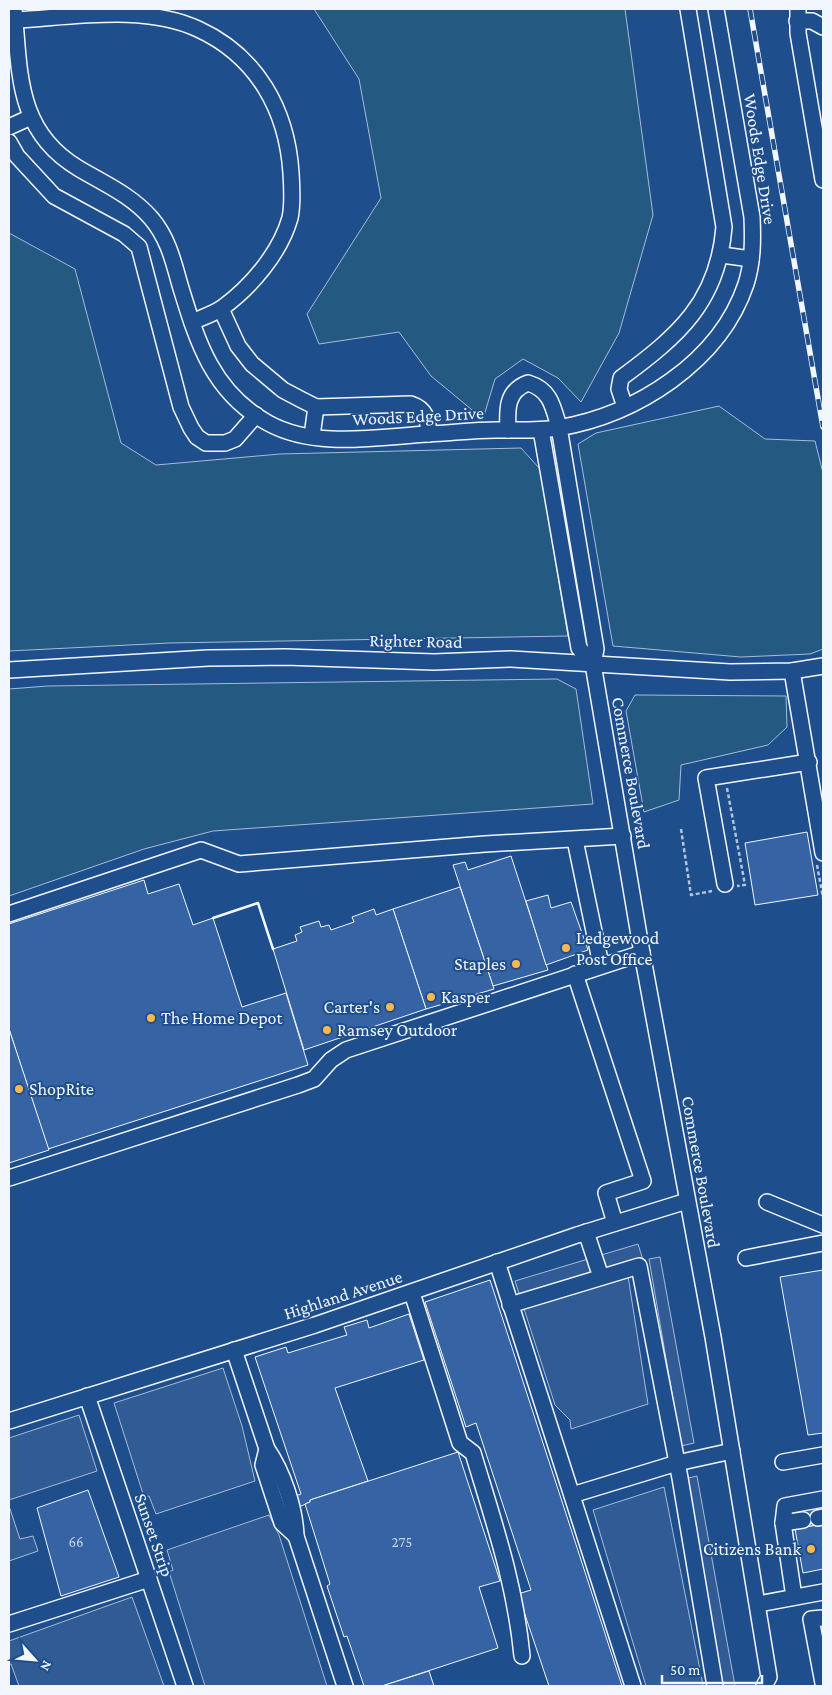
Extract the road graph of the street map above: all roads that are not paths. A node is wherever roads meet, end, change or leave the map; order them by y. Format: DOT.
graph roads {
  1 [pos="688,9"];
  2 [pos="716,9"];
  3 [pos="15,15"];
  4 [pos="798,15"];
  5 [pos="823,27"];
  6 [pos="724,56"];
  7 [pos="698,62"];
  8 [pos="31,117"];
  9 [pos="9,127"];
  10 [pos="9,142"];
  11 [pos="823,180"];
  12 [pos="160,230"];
  13 [pos="139,247"];
  14 [pos="722,255"];
  15 [pos="751,259"];
  16 [pos="221,309"];
  17 [pos="192,322"];
  18 [pos="316,407"];
  19 [pos="624,407"];
  20 [pos="256,415"];
  21 [pos="559,428"];
  22 [pos="508,430"];
  23 [pos="541,430"];
  24 [pos="429,434"];
  25 [pos="312,436"];
  26 [pos="594,664"];
  27 [pos="823,666"];
  28 [pos="9,670"];
  29 [pos="792,671"];
  30 [pos="809,762"];
  31 [pos="623,836"];
  32 [pos="576,840"];
  33 [pos="820,859"];
  34 [pos="727,887"];
  35 [pos="9,914"];
  36 [pos="642,953"];
  37 [pos="601,965"];
  38 [pos="575,974"];
  39 [pos="9,1178"];
  40 [pos="687,1201"];
  41 [pos="767,1202"];
  42 [pos="615,1223"];
  43 [pos="823,1225"];
  44 [pos="586,1232"];
  45 [pos="823,1243"];
  46 [pos="746,1258"];
  47 [pos="497,1262"];
  48 [pos="601,1277"];
  49 [pos="412,1293"];
  50 [pos="510,1305"];
  51 [pos="234,1350"];
  52 [pos="88,1396"];
  53 [pos="9,1421"];
  54 [pos="732,1451"];
  55 [pos="823,1455"];
  56 [pos="783,1462"];
  57 [pos="677,1463"];
  58 [pos="572,1495"];
  59 [pos="823,1499"];
  60 [pos="815,1518"];
  61 [pos="783,1523"];
  62 [pos="149,1579"];
  63 [pos="823,1592"];
  64 [pos="794,1597"];
  65 [pos="758,1604"];
  66 [pos="823,1618"];
  67 [pos="9,1624"];
  68 [pos="522,1656"];
  69 [pos="770,1683"];
  70 [pos="823,1683"];
  71 [pos="186,1686"];
  72 [pos="345,1686"];
  73 [pos="633,1686"];
  74 [pos="715,1686"];
  1 -- 7 [label="street"];
  2 -- 6 [label="street, Woods Edge Drive"];
  3 -- 8 [label="street, Woods Edge Drive"];
  3 -- 16 [label="street"];
  4 -- 5 [label="street"];
  4 -- 11 [label="street"];
  6 -- 7 [label="street"];
  6 -- 15 [label="street, Woods Edge Drive"];
  7 -- 14 [label="street"];
  8 -- 9 [label="street"];
  8 -- 12 [label="street, Woods Edge Drive"];
  10 -- 13 [label="street"];
  12 -- 13 [label="street"];
  12 -- 17 [label="street, Woods Edge Drive"];
  13 -- 20 [label="street"];
  14 -- 15 [label="street"];
  14 -- 19 [label="street"];
  15 -- 19 [label="street, Woods Edge Drive"];
  16 -- 17 [label="street"];
  16 -- 18 [label="street"];
  17 -- 20 [label="street, Woods Edge Drive"];
  18 -- 24 [label="street"];
  18 -- 25 [label="street"];
  19 -- 21 [label="street, Woods Edge Drive"];
  20 -- 25 [label="street, Woods Edge Drive"];
  21 -- 22 [label="street, Commerce Boulevard"];
  21 -- 23 [label="street, Woods Edge Drive"];
  21 -- 26 [label="street, Commerce Boulevard"];
  22 -- 23 [label="street, Woods Edge Drive"];
  22 -- 24 [label="street, Woods Edge Drive"];
  23 -- 26 [label="street, Commerce Boulevard"];
  24 -- 25 [label="street, Woods Edge Drive"];
  26 -- 28 [label="street, Righter Road"];
  26 -- 29 [label="street, Righter Road"];
  26 -- 31 [label="street, Commerce Boulevard"];
  27 -- 29 [label="street, Righter Road"];
  29 -- 30 [label="street"];
  30 -- 33 [label="street"];
  30 -- 34 [label="street"];
  31 -- 32 [label="street"];
  31 -- 36 [label="street, Commerce Boulevard"];
  32 -- 35 [label="street"];
  32 -- 37 [label="street"];
  36 -- 37 [label="street"];
  36 -- 40 [label="street, Commerce Boulevard"];
  37 -- 38 [label="street"];
  38 -- 39 [label="street"];
  38 -- 42 [label="street"];
  40 -- 42 [label="street, Highland Avenue"];
  40 -- 54 [label="street, Commerce Boulevard"];
  41 -- 43 [label="street"];
  42 -- 44 [label="street, Highland Avenue"];
  44 -- 47 [label="street, Highland Avenue"];
  44 -- 48 [label="street"];
  45 -- 46 [label="street"];
  47 -- 49 [label="street, Highland Avenue"];
  47 -- 50 [label="street"];
  48 -- 50 [label="street"];
  48 -- 57 [label="street"];
  49 -- 51 [label="street, Highland Avenue"];
  49 -- 68 [label="street"];
  50 -- 58 [label="street"];
  51 -- 52 [label="street, Highland Avenue"];
  51 -- 72 [label="street"];
  52 -- 53 [label="street, Highland Avenue"];
  52 -- 62 [label="street, Sunset Strip"];
  54 -- 57 [label="street"];
  54 -- 65 [label="street, Commerce Boulevard"];
  55 -- 56 [label="street"];
  57 -- 58 [label="street"];
  57 -- 74 [label="street"];
  58 -- 73 [label="street"];
  59 -- 61 [label="street"];
  60 -- 61 [label="street"];
  61 -- 64 [label="street"];
  62 -- 67 [label="street"];
  62 -- 71 [label="street, Sunset Strip"];
  63 -- 64 [label="street"];
  64 -- 65 [label="street"];
  65 -- 69 [label="street, Commerce Boulevard"];
  66 -- 70 [label="street"];
}
